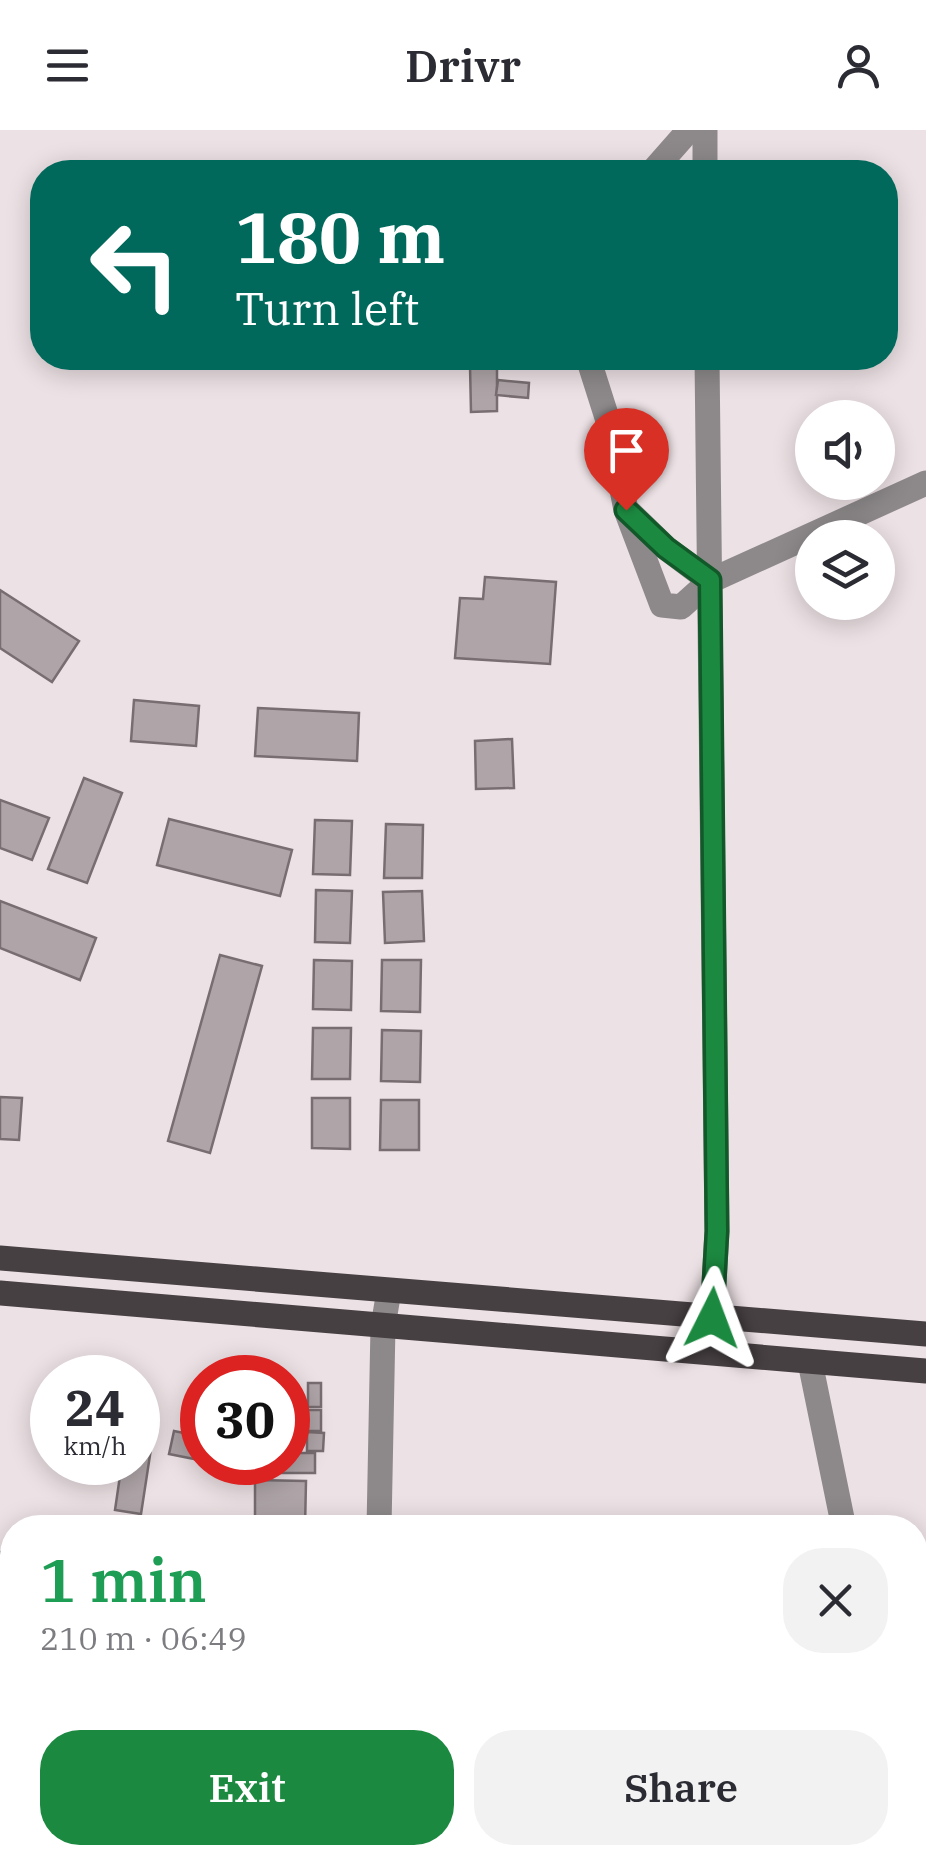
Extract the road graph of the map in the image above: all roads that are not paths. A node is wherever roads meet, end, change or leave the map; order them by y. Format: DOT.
graph roads {
  1 [pos="689,130"];
  2 [pos="705,130"];
  3 [pos="663,160"];
  4 [pos="706,160"];
  5 [pos="592,370"];
  6 [pos="708,370"];
  7 [pos="926,484"];
  8 [pos="626,510"];
  9 [pos="710,580"];
  10 [pos="0,1258"];
  11 [pos="389,1291"];
  12 [pos="0,1292"];
  13 [pos="712,1318"];
  14 [pos="383,1326"];
  15 [pos="926,1334"];
  16 [pos="810,1362"];
  17 [pos="926,1370"];
  18 [pos="379,1515"];
  19 [pos="841,1515"];
  1 -- 3 [label="street"];
  2 -- 4 [label="street"];
  5 -- 8 [label="street"];
  6 -- 9 [label="street"];
  7 -- 9 [label="street"];
  8 -- 9 [label="street"];
  8 -- 9 [label="street"];
  9 -- 13 [label="street"];
  10 -- 11 [label="main road"];
  11 -- 13 [label="main road"];
  11 -- 14 [label="street"];
  12 -- 14 [label="main road"];
  13 -- 15 [label="main road"];
  14 -- 16 [label="main road"];
  14 -- 18 [label="street"];
  16 -- 17 [label="main road"];
  16 -- 19 [label="street"];
}
